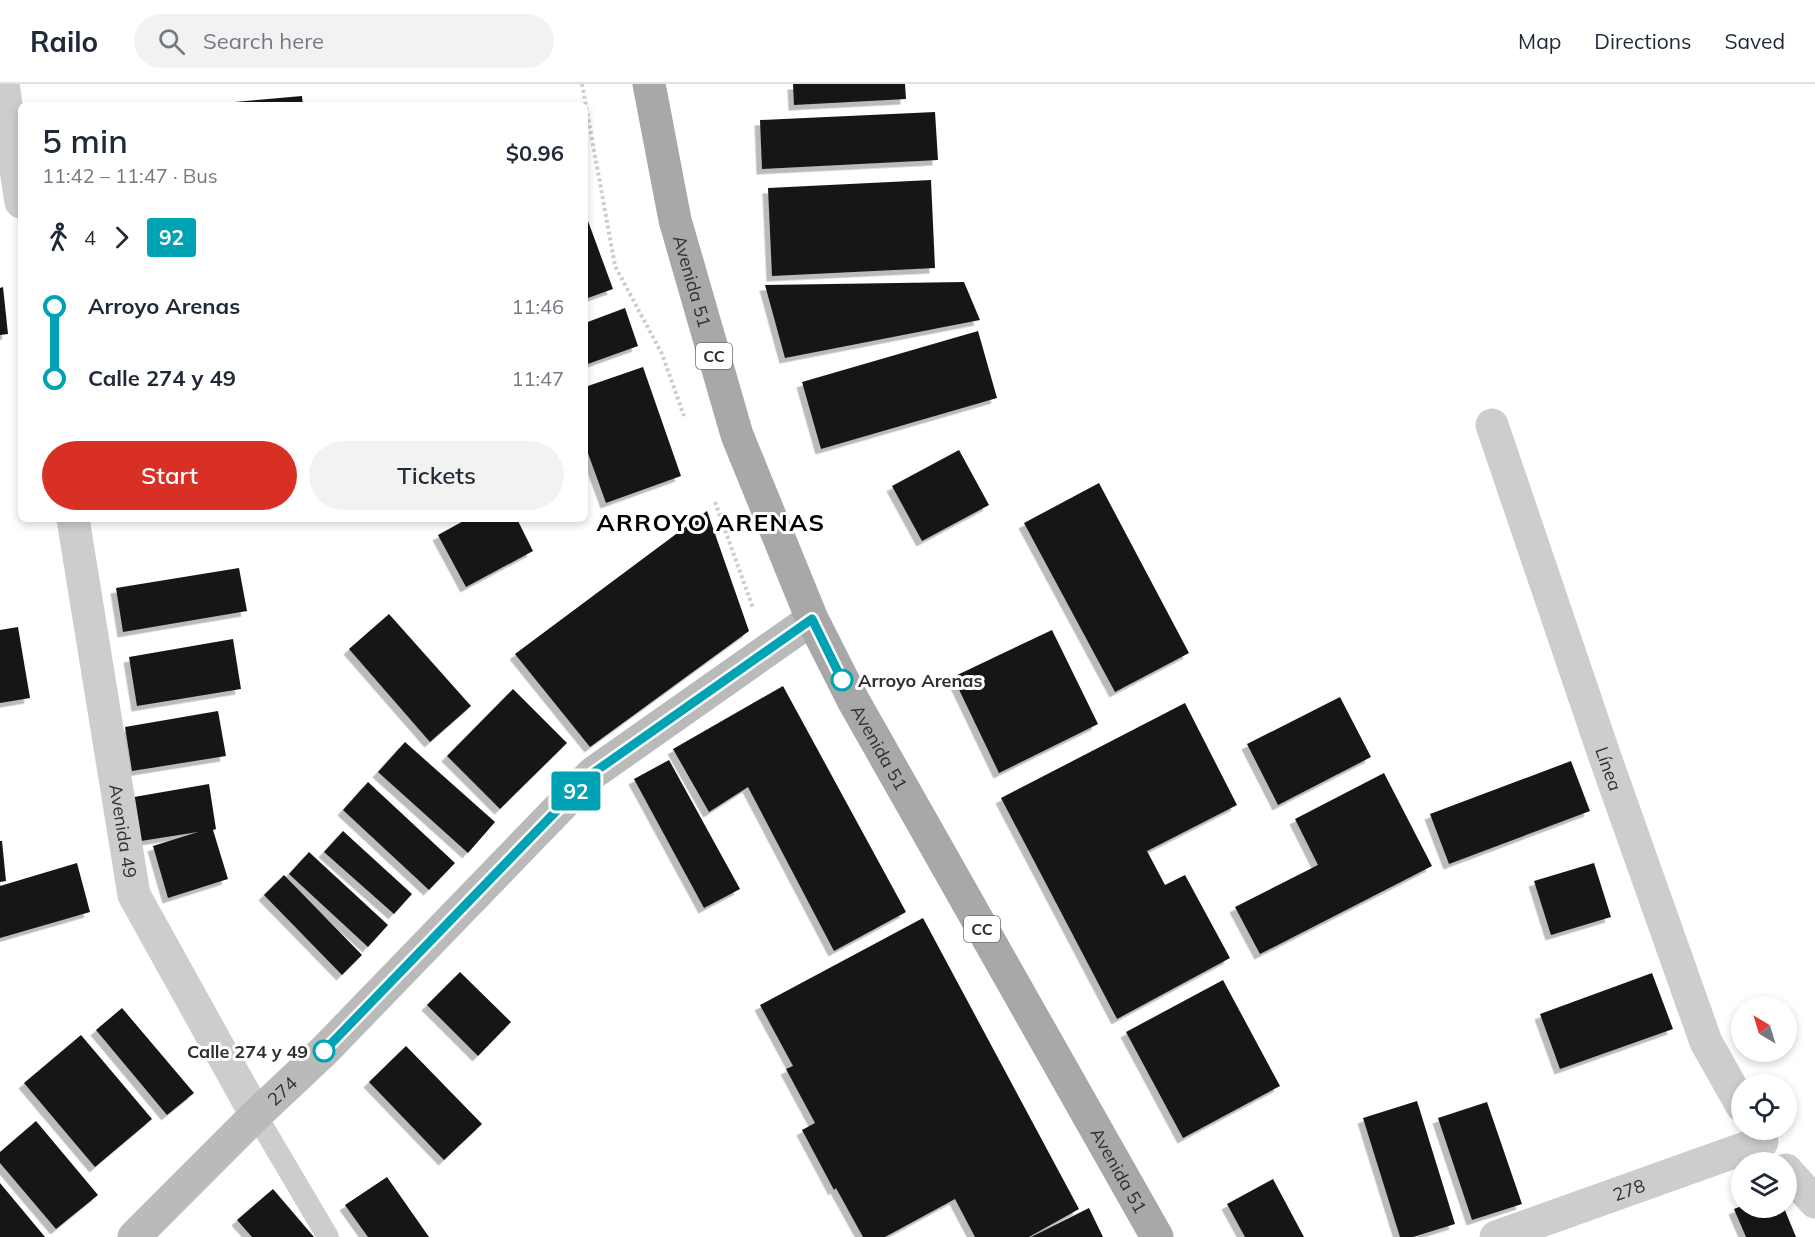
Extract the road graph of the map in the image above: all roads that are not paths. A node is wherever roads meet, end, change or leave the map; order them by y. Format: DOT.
graph roads {
  1 [pos="649,84"];
  2 [pos="2,91"];
  3 [pos="18,184"];
  4 [pos="1492,425"];
  5 [pos="73,522"];
  6 [pos="812,619"];
  7 [pos="1731,1086"];
  8 [pos="256,1115"];
  9 [pos="1766,1145"];
  10 [pos="1797,1182"];
  11 [pos="1815,1202"];
  12 [pos="134,1237"];
  13 [pos="327,1237"];
  14 [pos="1157,1237"];
  15 [pos="1496,1237"];
  1 -- 6 [label="main road, Avenida 51 / CC"];
  2 -- 3 [label="street"];
  4 -- 7 [label="street, Línea"];
  5 -- 8 [label="street, Avenida 49"];
  6 -- 8 [label="street, 274"];
  6 -- 14 [label="main road, Avenida 51 / CC"];
  8 -- 12 [label="street, 274"];
  8 -- 13 [label="lane"];
  9 -- 15 [label="street, 278"];
  10 -- 11 [label="street"];
}
